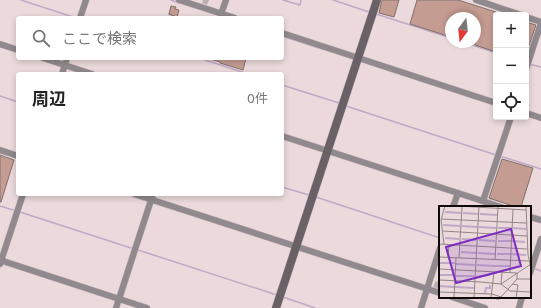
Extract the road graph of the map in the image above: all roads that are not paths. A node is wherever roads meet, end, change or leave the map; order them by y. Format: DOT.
graph roads {
  1 [pos="86,0"];
  2 [pos="179,0"];
  3 [pos="226,0"];
  4 [pos="377,0"];
  5 [pos="476,0"];
  6 [pos="512,12"];
  7 [pos="222,14"];
  8 [pos="81,16"];
  9 [pos="228,16"];
  10 [pos="529,18"];
  11 [pos="541,22"];
  12 [pos="284,34"];
  13 [pos="0,44"];
  14 [pos="16,49"];
  15 [pos="358,58"];
  16 [pos="49,60"];
  17 [pos="66,60"];
  18 [pos="529,60"];
  19 [pos="65,65"];
  20 [pos="63,72"];
  21 [pos="86,72"];
  22 [pos="493,102"];
  23 [pos="529,114"];
  24 [pos="541,118"];
  25 [pos="510,120"];
  26 [pos="284,137"];
  27 [pos="0,150"];
  28 [pos="327,150"];
  29 [pos="16,155"];
  30 [pos="458,193"];
  31 [pos="22,196"];
  32 [pos="152,197"];
  33 [pos="483,201"];
  34 [pos="453,206"];
  35 [pos="498,206"];
  36 [pos="531,217"];
  37 [pos="541,220"];
  38 [pos="541,239"];
  39 [pos="296,246"];
  40 [pos="439,251"];
  41 [pos="0,261"];
  42 [pos="531,270"];
  43 [pos="427,289"];
  44 [pos="439,293"];
  45 [pos="455,298"];
  46 [pos="522,298"];
  47 [pos="119,299"];
  48 [pos="116,308"];
  49 [pos="147,308"];
  50 [pos="276,308"];
  51 [pos="421,308"];
  52 [pos="485,308"];
  53 [pos="519,308"];
  1 -- 8 [label="street"];
  2 -- 7 [label="street"];
  3 -- 7 [label="street"];
  4 -- 15 [label="street"];
  5 -- 6 [label="street"];
  7 -- 9 [label="street"];
  10 -- 11 [label="street"];
  11 -- 18 [label="street"];
  12 -- 15 [label="street"];
  13 -- 14 [label="street"];
  15 -- 22 [label="street"];
  15 -- 28 [label="street"];
  16 -- 19 [label="street"];
  17 -- 19 [label="street"];
  19 -- 20 [label="street"];
  19 -- 21 [label="street"];
  23 -- 24 [label="street"];
  25 -- 33 [label="street"];
  26 -- 28 [label="street"];
  27 -- 29 [label="street"];
  28 -- 30 [label="street"];
  28 -- 39 [label="street"];
  30 -- 33 [label="street"];
  30 -- 34 [label="street"];
  31 -- 41 [label="street"];
  32 -- 39 [label="street"];
  32 -- 47 [label="street"];
  33 -- 35 [label="street"];
  36 -- 37 [label="street"];
  38 -- 42 [label="street"];
  39 -- 43 [label="street"];
  39 -- 50 [label="street"];
  40 -- 43 [label="street"];
  41 -- 47 [label="street"];
  43 -- 44 [label="street"];
  43 -- 51 [label="street"];
  45 -- 52 [label="street"];
  46 -- 53 [label="street"];
  47 -- 48 [label="street"];
  47 -- 49 [label="street"];
}
